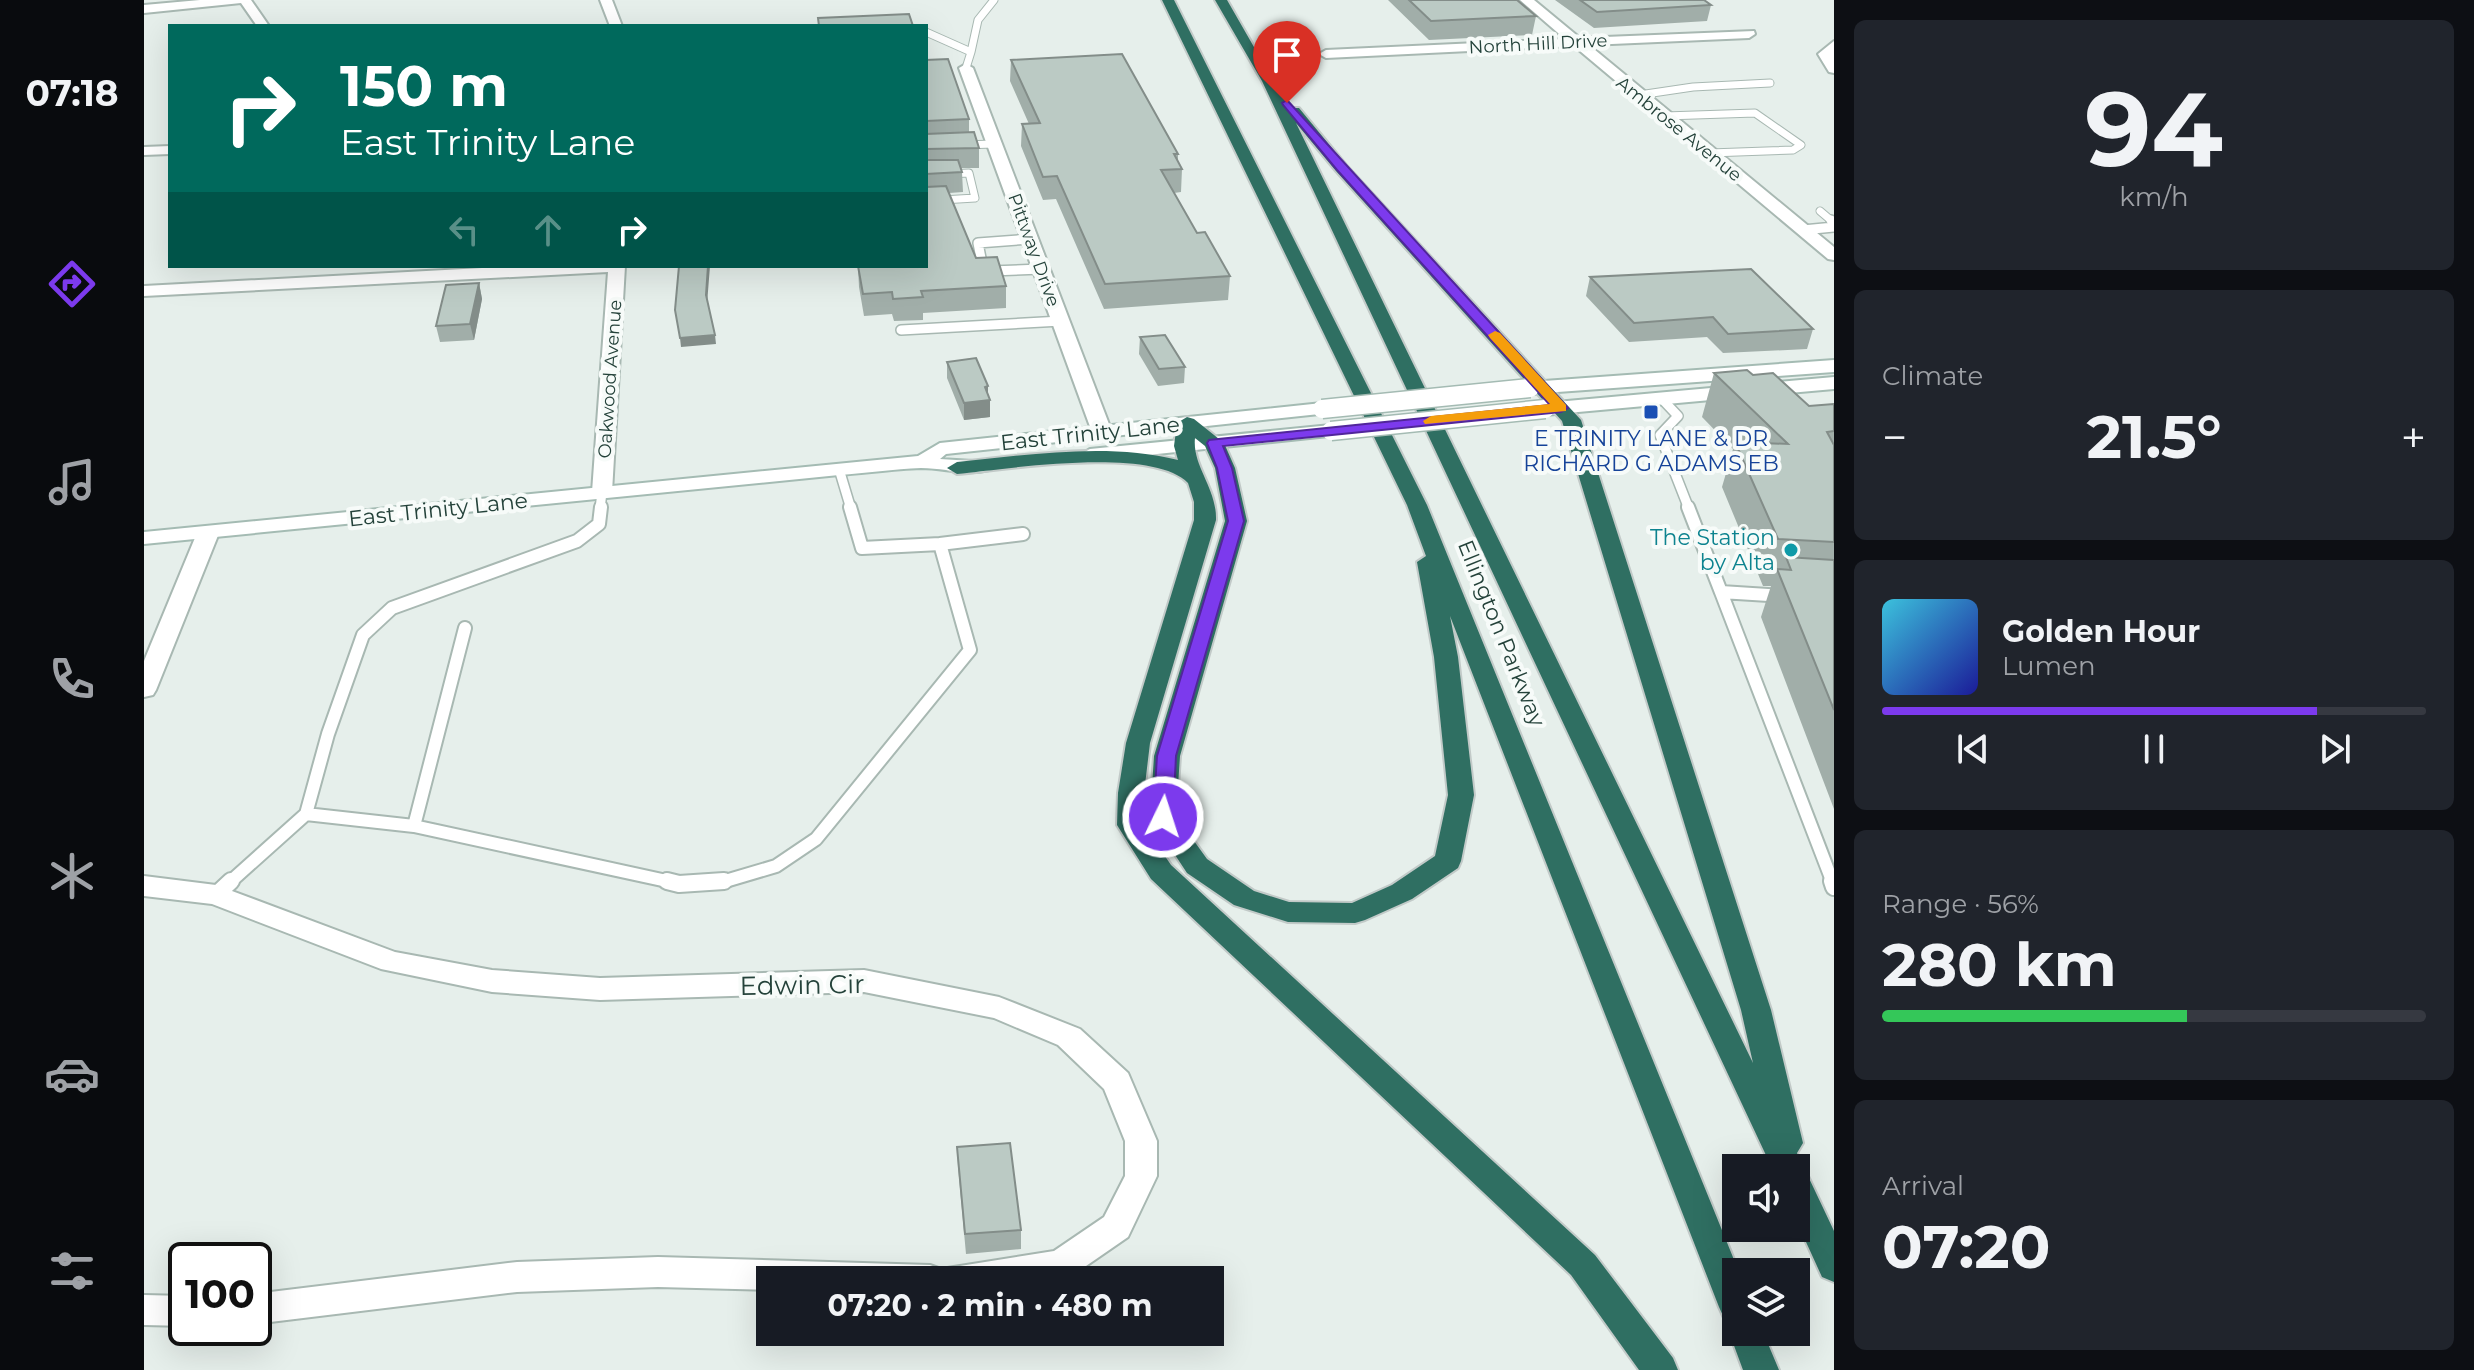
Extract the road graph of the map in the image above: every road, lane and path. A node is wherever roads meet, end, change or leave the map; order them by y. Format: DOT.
graph roads {
  1 [pos="242,0"];
  2 [pos="606,0"];
  3 [pos="994,0"];
  4 [pos="1168,0"];
  5 [pos="1221,0"];
  6 [pos="1526,0"];
  7 [pos="144,9"];
  8 [pos="261,24"];
  9 [pos="615,24"];
  10 [pos="928,33"];
  11 [pos="1749,34"];
  12 [pos="1575,42"];
  13 [pos="1834,45"];
  14 [pos="1326,54"];
  15 [pos="969,60"];
  16 [pos="1834,69"];
  17 [pos="1269,81"];
  18 [pos="1770,83"];
  19 [pos="1639,95"];
  20 [pos="1665,116"];
  21 [pos="994,144"];
  22 [pos="949,146"];
  23 [pos="168,150"];
  24 [pos="144,151"];
  25 [pos="1710,153"];
  26 [pos="928,175"];
  27 [pos="928,201"];
  28 [pos="1820,211"];
  29 [pos="1834,225"];
  30 [pos="1803,230"];
  31 [pos="1030,239"];
  32 [pos="1834,255"];
  33 [pos="579,268"];
  34 [pos="617,268"];
  35 [pos="1041,269"];
  36 [pos="144,291"];
  37 [pos="1061,321"];
  38 [pos="901,330"];
  39 [pos="1834,366"];
  40 [pos="1834,383"];
  41 [pos="1536,387"];
  42 [pos="1662,399"];
  43 [pos="1553,409"];
  44 [pos="1187,423"];
  45 [pos="1102,432"];
  46 [pos="1214,443"];
  47 [pos="1184,446"];
  48 [pos="924,462"];
  49 [pos="957,468"];
  50 [pos="839,469"];
  51 [pos="1193,475"];
  52 [pos="602,492"];
  53 [pos="1417,505"];
  54 [pos="208,533"];
  55 [pos="1023,534"];
  56 [pos="144,538"];
  57 [pos="940,544"];
  58 [pos="1721,592"];
  59 [pos="1790,597"];
  60 [pos="465,628"];
  61 [pos="144,690"];
  62 [pos="306,814"];
  63 [pos="414,826"];
  64 [pos="1819,848"];
  65 [pos="1834,849"];
  66 [pos="144,886"];
  67 [pos="1834,887"];
  68 [pos="216,895"];
  69 [pos="1783,1154"];
  70 [pos="1789,1154"];
  71 [pos="1810,1214"];
  72 [pos="1054,1266"];
  73 [pos="1834,1267"];
  74 [pos="1722,1272"];
  75 [pos="756,1275"];
  76 [pos="272,1307"];
  77 [pos="144,1310"];
  78 [pos="168,1311"];
  79 [pos="1752,1346"];
  80 [pos="1660,1370"];
  81 [pos="1761,1370"];
  1 -- 7 [label="street"];
  1 -- 8 [label="street"];
  2 -- 9 [label="street"];
  3 -- 15 [label="lane"];
  4 -- 53 [label="highway, Ellington Parkway"];
  5 -- 17 [label="highway, Ellington Parkway"];
  6 -- 12 [label="street, Ambrose Avenue"];
  10 -- 15 [label="lane"];
  11 -- 12 [label="street, North Hill Drive"];
  12 -- 14 [label="street, North Hill Drive"];
  12 -- 19 [label="street, Ambrose Avenue"];
  13 -- 16 [label="street"];
  15 -- 21 [label="street, Pittway Drive"];
  17 -- 41 [label="highway"];
  17 -- 69 [label="highway, Ellington Parkway"];
  18 -- 19 [label="lane"];
  19 -- 20 [label="street, Ambrose Avenue"];
  20 -- 25 [label="street, Ambrose Avenue"];
  20 -- 25 [label="lane"];
  21 -- 22 [label="lane"];
  21 -- 31 [label="street, Pittway Drive"];
  23 -- 24 [label="street"];
  25 -- 30 [label="street, Ambrose Avenue"];
  26 -- 27 [label="lane"];
  28 -- 29 [label="lane"];
  29 -- 30 [label="lane"];
  30 -- 32 [label="street, Ambrose Avenue"];
  31 -- 35 [label="street, Pittway Drive"];
  31 -- 35 [label="lane"];
  33 -- 36 [label="street"];
  34 -- 52 [label="street, Oakwood Avenue"];
  35 -- 37 [label="street, Pittway Drive"];
  37 -- 38 [label="lane"];
  37 -- 45 [label="street, Pittway Drive"];
  39 -- 41 [label="street, East Trinity Lane"];
  40 -- 42 [label="street, East Trinity Lane"];
  41 -- 43 [label="highway"];
  41 -- 44 [label="street, East Trinity Lane, bridge"];
  42 -- 43 [label="street, East Trinity Lane"];
  42 -- 58 [label="lane"];
  43 -- 46 [label="street, East Trinity Lane, bridge"];
  43 -- 70 [label="highway"];
  44 -- 45 [label="street, East Trinity Lane"];
  44 -- 46 [label="highway"];
  44 -- 47 [label="highway"];
  45 -- 48 [label="street, East Trinity Lane"];
  46 -- 47 [label="street, East Trinity Lane"];
  46 -- 53 [label="highway"];
  47 -- 49 [label="street, East Trinity Lane"];
  47 -- 51 [label="highway"];
  48 -- 49 [label="street, East Trinity Lane"];
  48 -- 50 [label="street, East Trinity Lane"];
  49 -- 51 [label="highway"];
  50 -- 52 [label="street, East Trinity Lane"];
  50 -- 57 [label="lane"];
  51 -- 80 [label="highway"];
  52 -- 54 [label="street, East Trinity Lane"];
  52 -- 62 [label="lane"];
  53 -- 74 [label="highway, Ellington Parkway"];
  54 -- 56 [label="street, East Trinity Lane"];
  54 -- 61 [label="street"];
  55 -- 57 [label="lane"];
  57 -- 63 [label="lane"];
  58 -- 59 [label="lane"];
  58 -- 64 [label="lane"];
  60 -- 63 [label="lane"];
  62 -- 63 [label="lane"];
  62 -- 68 [label="lane"];
  64 -- 65 [label="lane"];
  64 -- 67 [label="lane"];
  66 -- 68 [label="street, Edwin Cir"];
  68 -- 72 [label="street, Edwin Cir"];
  71 -- 73 [label="highway, Ellington Parkway"];
  75 -- 76 [label="street"];
  77 -- 78 [label="street"];
  79 -- 81 [label="highway"];
}
